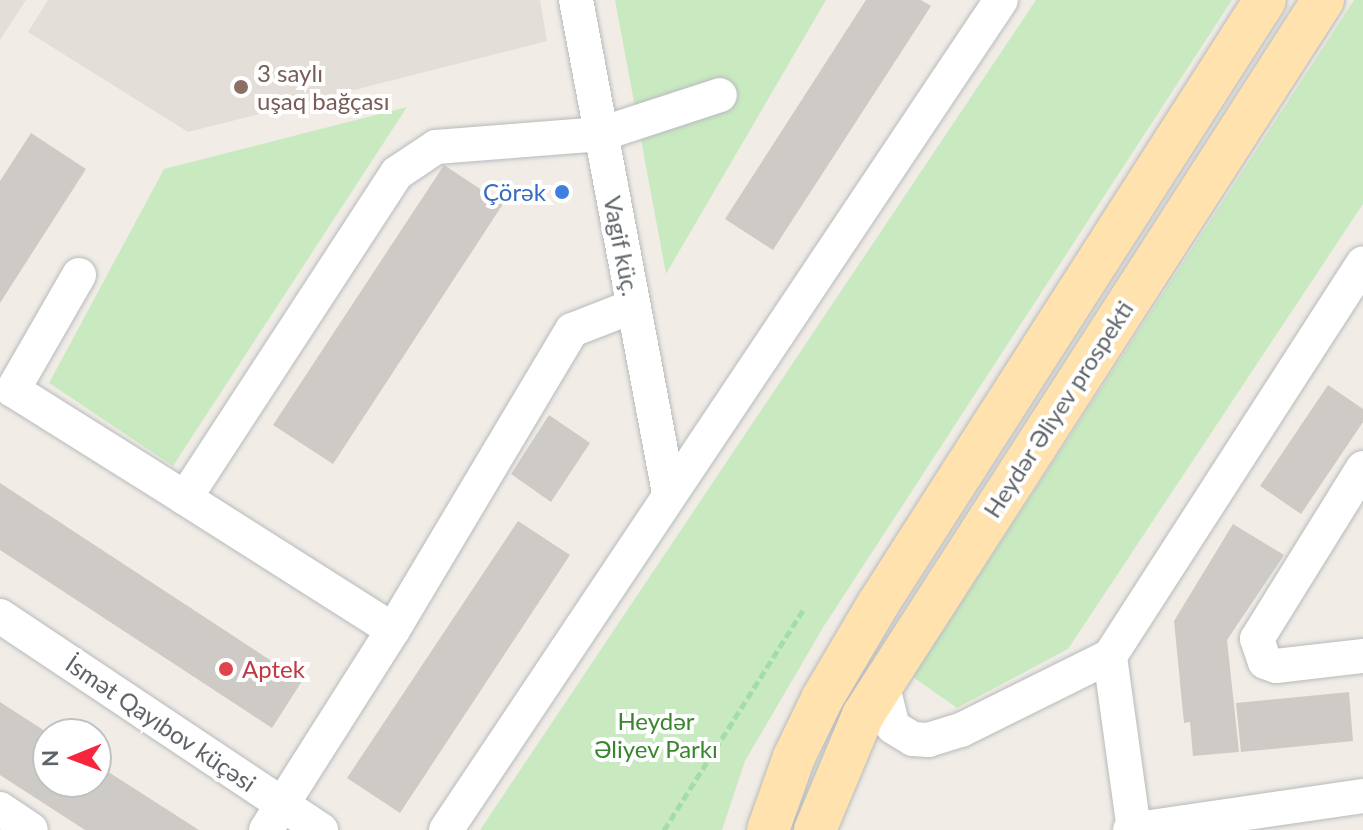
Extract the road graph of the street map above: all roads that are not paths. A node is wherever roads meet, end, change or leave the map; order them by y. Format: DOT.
graph roads {
  1 [pos="576,0"];
  2 [pos="1001,0"];
  3 [pos="1265,0"];
  4 [pos="1323,0"];
  5 [pos="720,95"];
  6 [pos="601,134"];
  7 [pos="1363,263"];
  8 [pos="79,275"];
  9 [pos="634,306"];
  10 [pos="1363,468"];
  11 [pos="669,493"];
  12 [pos="185,498"];
  13 [pos="0,616"];
  14 [pos="393,630"];
  15 [pos="1110,656"];
  16 [pos="1363,656"];
  17 [pos="882,683"];
  18 [pos="1363,796"];
  19 [pos="0,809"];
  20 [pos="275,817"];
  21 [pos="31,830"];
  22 [pos="321,830"];
  23 [pos="446,830"];
  24 [pos="768,830"];
  25 [pos="815,830"];
  26 [pos="1133,830"];
  1 -- 6 [label="street, Vagif küç."];
  2 -- 11 [label="street"];
  3 -- 24 [label="main road, Heydər Əliyev prospekti"];
  4 -- 17 [label="main road, Heydər Əliyev prospekti"];
  5 -- 6 [label="street"];
  6 -- 9 [label="street, Vagif küç."];
  6 -- 12 [label="street"];
  7 -- 15 [label="street"];
  8 -- 12 [label="street"];
  9 -- 11 [label="street, Vagif küç."];
  9 -- 14 [label="street"];
  10 -- 16 [label="street"];
  11 -- 23 [label="street"];
  12 -- 14 [label="street"];
  13 -- 20 [label="street, İsmət Qayıbov küçəsi"];
  14 -- 20 [label="street"];
  15 -- 17 [label="street"];
  15 -- 26 [label="street"];
  17 -- 25 [label="main road, Heydər Əliyev prospekti"];
  18 -- 26 [label="street"];
  19 -- 21 [label="street"];
  20 -- 22 [label="street, İsmət Qayıbov küçəsi"];
}
